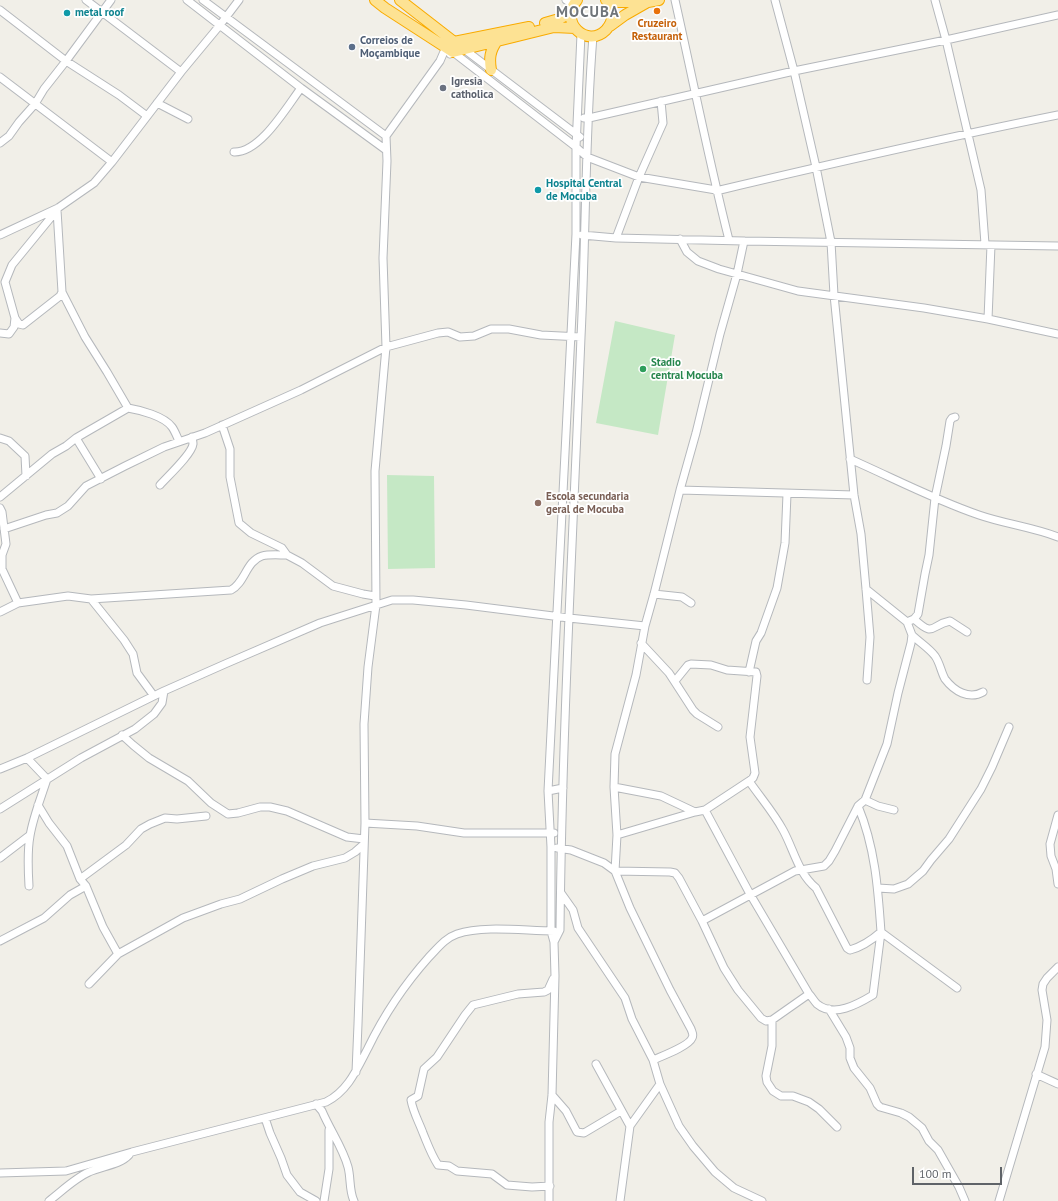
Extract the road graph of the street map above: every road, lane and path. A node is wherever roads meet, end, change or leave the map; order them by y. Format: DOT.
graph roads {
  1 [pos="86,0"];
  2 [pos="112,0"];
  3 [pos="188,0"];
  4 [pos="202,0"];
  5 [pos="239,0"];
  6 [pos="375,0"];
  7 [pos="400,0"];
  8 [pos="659,0"];
  9 [pos="675,0"];
  10 [pos="775,0"];
  11 [pos="936,0"];
  12 [pos="607,1"];
  13 [pos="648,2"];
  14 [pos="572,4"];
  15 [pos="0,10"];
  16 [pos="102,12"];
  17 [pos="1058,15"];
  18 [pos="225,17"];
  19 [pos="220,25"];
  20 [pos="610,26"];
  21 [pos="578,31"];
  22 [pos="593,36"];
  23 [pos="946,40"];
  24 [pos="498,41"];
  25 [pos="451,47"];
  26 [pos="464,49"];
  27 [pos="66,62"];
  28 [pos="491,70"];
  29 [pos="794,71"];
  30 [pos="181,72"];
  31 [pos="0,77"];
  32 [pos="301,88"];
  33 [pos="696,93"];
  34 [pos="661,101"];
  35 [pos="157,103"];
  36 [pos="35,104"];
  37 [pos="147,116"];
  38 [pos="1058,116"];
  39 [pos="578,118"];
  40 [pos="589,118"];
  41 [pos="188,119"];
  42 [pos="968,133"];
  43 [pos="578,135"];
  44 [pos="386,136"];
  45 [pos="588,142"];
  46 [pos="0,143"];
  47 [pos="576,148"];
  48 [pos="386,150"];
  49 [pos="234,152"];
  50 [pos="587,157"];
  51 [pos="112,162"];
  52 [pos="816,167"];
  53 [pos="640,177"];
  54 [pos="716,191"];
  55 [pos="57,209"];
  56 [pos="576,234"];
  57 [pos="0,235"];
  58 [pos="585,235"];
  59 [pos="616,238"];
  60 [pos="680,239"];
  61 [pos="729,240"];
  62 [pos="744,241"];
  63 [pos="831,242"];
  64 [pos="988,245"];
  65 [pos="1058,246"];
  66 [pos="737,274"];
  67 [pos="62,292"];
  68 [pos="834,295"];
  69 [pos="15,318"];
  70 [pos="988,319"];
  71 [pos="0,333"];
  72 [pos="1058,334"];
  73 [pos="570,337"];
  74 [pos="582,337"];
  75 [pos="386,347"];
  76 [pos="128,408"];
  77 [pos="955,417"];
  78 [pos="222,426"];
  79 [pos="0,438"];
  80 [pos="76,438"];
  81 [pos="192,438"];
  82 [pos="179,441"];
  83 [pos="565,453"];
  84 [pos="576,454"];
  85 [pos="850,459"];
  86 [pos="26,476"];
  87 [pos="101,479"];
  88 [pos="160,485"];
  89 [pos="680,490"];
  90 [pos="787,494"];
  91 [pos="854,495"];
  92 [pos="0,496"];
  93 [pos="935,498"];
  94 [pos="0,508"];
  95 [pos="4,529"];
  96 [pos="1058,537"];
  97 [pos="287,555"];
  98 [pos="866,589"];
  99 [pos="654,594"];
  100 [pos="375,596"];
  101 [pos="91,598"];
  102 [pos="18,603"];
  103 [pos="691,603"];
  104 [pos="376,605"];
  105 [pos="0,612"];
  106 [pos="556,616"];
  107 [pos="568,618"];
  108 [pos="914,619"];
  109 [pos="907,622"];
  110 [pos="645,626"];
  111 [pos="967,632"];
  112 [pos="912,635"];
  113 [pos="642,643"];
  114 [pos="749,672"];
  115 [pos="867,680"];
  116 [pos="675,681"];
  117 [pos="164,691"];
  118 [pos="982,692"];
  119 [pos="154,696"];
  120 [pos="718,727"];
  121 [pos="1009,727"];
  122 [pos="122,735"];
  123 [pos="27,758"];
  124 [pos="0,769"];
  125 [pos="47,779"];
  126 [pos="749,781"];
  127 [pos="614,787"];
  128 [pos="563,788"];
  129 [pos="548,791"];
  130 [pos="865,800"];
  131 [pos="38,805"];
  132 [pos="858,806"];
  133 [pos="0,810"];
  134 [pos="705,810"];
  135 [pos="894,810"];
  136 [pos="695,812"];
  137 [pos="1058,815"];
  138 [pos="206,816"];
  139 [pos="365,823"];
  140 [pos="550,833"];
  141 [pos="561,833"];
  142 [pos="30,835"];
  143 [pos="617,835"];
  144 [pos="364,842"];
  145 [pos="551,847"];
  146 [pos="561,848"];
  147 [pos="0,858"];
  148 [pos="801,870"];
  149 [pos="615,871"];
  150 [pos="80,879"];
  151 [pos="1058,884"];
  152 [pos="29,886"];
  153 [pos="86,886"];
  154 [pos="878,888"];
  155 [pos="560,892"];
  156 [pos="750,894"];
  157 [pos="702,921"];
  158 [pos="560,930"];
  159 [pos="551,931"];
  160 [pos="881,932"];
  161 [pos="0,941"];
  162 [pos="554,942"];
  163 [pos="118,954"];
  164 [pos="1058,967"];
  165 [pos="555,976"];
  166 [pos="89,984"];
  167 [pos="957,988"];
  168 [pos="809,994"];
  169 [pos="829,1009"];
  170 [pos="772,1020"];
  171 [pos="653,1060"];
  172 [pos="596,1064"];
  173 [pos="356,1072"];
  174 [pos="1036,1074"];
  175 [pos="660,1084"];
  176 [pos="1058,1084"];
  177 [pos="552,1095"];
  178 [pos="316,1104"];
  179 [pos="621,1111"];
  180 [pos="265,1118"];
  181 [pos="630,1126"];
  182 [pos="329,1127"];
  183 [pos="837,1128"];
  184 [pos="132,1152"];
  185 [pos="0,1173"];
  186 [pos="550,1186"];
  187 [pos="49,1201"];
  188 [pos="316,1201"];
  189 [pos="324,1201"];
  190 [pos="354,1201"];
  191 [pos="549,1201"];
  192 [pos="620,1201"];
  193 [pos="762,1201"];
  194 [pos="966,1201"];
  195 [pos="999,1201"];
  1 -- 16 [label="street"];
  2 -- 16 [label="street"];
  3 -- 19 [label="street"];
  4 -- 18 [label="street"];
  5 -- 18 [label="street"];
  6 -- 25 [label="highway"];
  7 -- 25 [label="highway"];
  8 -- 13 [label="highway"];
  9 -- 33 [label="street"];
  10 -- 29 [label="street"];
  11 -- 23 [label="street"];
  12 -- 13 [label="highway"];
  12 -- 20 [label="highway"];
  13 -- 20 [label="highway"];
  14 -- 21 [label="highway"];
  14 -- 25 [label="highway"];
  15 -- 27 [label="street"];
  16 -- 27 [label="street"];
  16 -- 30 [label="street"];
  17 -- 23 [label="street"];
  18 -- 19 [label="street"];
  18 -- 44 [label="street"];
  19 -- 30 [label="street"];
  19 -- 32 [label="street"];
  20 -- 22 [label="highway"];
  21 -- 22 [label="highway"];
  21 -- 24 [label="highway"];
  21 -- 39 [label="street"];
  22 -- 40 [label="street"];
  23 -- 29 [label="street"];
  23 -- 42 [label="street"];
  24 -- 26 [label="highway"];
  24 -- 28 [label="highway"];
  25 -- 26 [label="highway"];
  25 -- 44 [label="street"];
  25 -- 47 [label="street"];
  26 -- 28 [label="street"];
  27 -- 36 [label="street"];
  27 -- 37 [label="street"];
  28 -- 43 [label="street"];
  29 -- 33 [label="street"];
  29 -- 52 [label="street"];
  30 -- 35 [label="street"];
  31 -- 36 [label="street"];
  32 -- 48 [label="street"];
  32 -- 49 [label="street"];
  33 -- 34 [label="street"];
  33 -- 54 [label="street"];
  34 -- 40 [label="street"];
  34 -- 53 [label="street"];
  35 -- 37 [label="street"];
  35 -- 41 [label="street"];
  36 -- 46 [label="street"];
  36 -- 51 [label="street"];
  37 -- 51 [label="street"];
  38 -- 42 [label="street"];
  39 -- 40 [label="street"];
  39 -- 43 [label="street"];
  40 -- 45 [label="street"];
  42 -- 52 [label="street"];
  42 -- 64 [label="street"];
  43 -- 45 [label="street"];
  43 -- 47 [label="street"];
  44 -- 48 [label="street"];
  45 -- 50 [label="street"];
  47 -- 50 [label="street"];
  47 -- 56 [label="street"];
  48 -- 75 [label="street"];
  50 -- 53 [label="street"];
  50 -- 58 [label="street"];
  51 -- 55 [label="street"];
  52 -- 54 [label="street"];
  52 -- 63 [label="street"];
  53 -- 54 [label="street"];
  53 -- 59 [label="street"];
  54 -- 61 [label="street"];
  55 -- 57 [label="street"];
  55 -- 67 [label="street"];
  55 -- 69 [label="street"];
  56 -- 58 [label="street"];
  56 -- 73 [label="street"];
  58 -- 59 [label="street"];
  58 -- 74 [label="street"];
  59 -- 60 [label="street"];
  60 -- 61 [label="street"];
  60 -- 66 [label="street"];
  61 -- 62 [label="street"];
  62 -- 63 [label="street"];
  62 -- 66 [label="street"];
  63 -- 64 [label="street"];
  63 -- 68 [label="street"];
  64 -- 65 [label="street"];
  64 -- 70 [label="street"];
  66 -- 68 [label="street"];
  66 -- 89 [label="street"];
  67 -- 69 [label="street"];
  67 -- 76 [label="street"];
  68 -- 70 [label="street"];
  68 -- 85 [label="street"];
  69 -- 71 [label="street"];
  70 -- 72 [label="street"];
  73 -- 74 [label="street"];
  73 -- 75 [label="street"];
  73 -- 83 [label="street"];
  74 -- 84 [label="street"];
  75 -- 78 [label="street"];
  75 -- 100 [label="street"];
  76 -- 80 [label="street"];
  76 -- 82 [label="street"];
  77 -- 93 [label="street"];
  78 -- 81 [label="street"];
  78 -- 97 [label="street"];
  79 -- 86 [label="street"];
  80 -- 86 [label="street"];
  80 -- 87 [label="street"];
  81 -- 82 [label="street"];
  81 -- 88 [label="street"];
  82 -- 87 [label="street"];
  83 -- 84 [label="street"];
  83 -- 106 [label="street"];
  84 -- 107 [label="street"];
  85 -- 91 [label="street"];
  85 -- 93 [label="street"];
  86 -- 92 [label="street"];
  87 -- 95 [label="street"];
  89 -- 90 [label="street"];
  89 -- 99 [label="street"];
  90 -- 91 [label="street"];
  90 -- 114 [label="street"];
  91 -- 98 [label="street"];
  93 -- 96 [label="street"];
  93 -- 108 [label="street"];
  94 -- 95 [label="street"];
  95 -- 102 [label="street"];
  97 -- 100 [label="street"];
  97 -- 101 [label="street"];
  98 -- 109 [label="street"];
  98 -- 115 [label="street"];
  99 -- 103 [label="street"];
  99 -- 110 [label="street"];
  100 -- 104 [label="street"];
  101 -- 102 [label="street"];
  101 -- 119 [label="street"];
  102 -- 105 [label="street"];
  104 -- 106 [label="street"];
  104 -- 117 [label="street"];
  104 -- 139 [label="street"];
  106 -- 107 [label="street"];
  106 -- 129 [label="street"];
  107 -- 110 [label="street"];
  107 -- 128 [label="street"];
  108 -- 109 [label="street"];
  108 -- 111 [label="street"];
  109 -- 112 [label="street"];
  110 -- 113 [label="street"];
  112 -- 118 [label="street"];
  112 -- 130 [label="street"];
  113 -- 116 [label="street"];
  113 -- 127 [label="street"];
  114 -- 116 [label="street"];
  114 -- 126 [label="street"];
  116 -- 120 [label="street"];
  117 -- 119 [label="street"];
  117 -- 122 [label="street"];
  119 -- 123 [label="street"];
  121 -- 154 [label="street"];
  122 -- 125 [label="street"];
  122 -- 144 [label="street"];
  123 -- 124 [label="street"];
  123 -- 125 [label="street"];
  125 -- 131 [label="street"];
  125 -- 133 [label="street"];
  126 -- 134 [label="street"];
  126 -- 148 [label="street"];
  127 -- 136 [label="street"];
  127 -- 143 [label="street"];
  128 -- 129 [label="street"];
  128 -- 141 [label="street"];
  129 -- 140 [label="street"];
  130 -- 132 [label="street"];
  130 -- 135 [label="street"];
  131 -- 142 [label="street"];
  131 -- 150 [label="street"];
  132 -- 148 [label="street"];
  132 -- 154 [label="street"];
  134 -- 136 [label="street"];
  134 -- 156 [label="street"];
  136 -- 143 [label="street"];
  137 -- 151 [label="street"];
  138 -- 150 [label="street"];
  139 -- 140 [label="street"];
  139 -- 144 [label="street"];
  140 -- 141 [label="street"];
  140 -- 145 [label="street"];
  141 -- 146 [label="street"];
  142 -- 147 [label="street"];
  142 -- 152 [label="street"];
  143 -- 149 [label="street"];
  144 -- 163 [label="street"];
  144 -- 173 [label="street"];
  145 -- 146 [label="street"];
  145 -- 159 [label="street"];
  146 -- 149 [label="street"];
  146 -- 155 [label="street"];
  148 -- 156 [label="street"];
  148 -- 160 [label="street"];
  149 -- 157 [label="street"];
  149 -- 171 [label="street"];
  150 -- 153 [label="street"];
  153 -- 161 [label="street"];
  153 -- 163 [label="street"];
  154 -- 160 [label="street"];
  155 -- 158 [label="street"];
  155 -- 171 [label="street"];
  156 -- 157 [label="street"];
  156 -- 168 [label="street"];
  157 -- 170 [label="street"];
  158 -- 159 [label="street"];
  158 -- 162 [label="street"];
  159 -- 162 [label="street"];
  159 -- 173 [label="street"];
  160 -- 167 [label="street"];
  160 -- 169 [label="street"];
  162 -- 165 [label="street"];
  163 -- 166 [label="street"];
  164 -- 174 [label="street"];
  165 -- 177 [label="street"];
  165 -- 186 [label="street"];
  168 -- 169 [label="street"];
  168 -- 170 [label="street"];
  169 -- 194 [label="street"];
  170 -- 183 [label="street"];
  171 -- 175 [label="street"];
  172 -- 179 [label="street"];
  173 -- 178 [label="street"];
  174 -- 176 [label="street"];
  174 -- 195 [label="street"];
  175 -- 181 [label="street"];
  175 -- 193 [label="street"];
  177 -- 179 [label="street"];
  177 -- 186 [label="street"];
  178 -- 180 [label="street"];
  178 -- 182 [label="street"];
  179 -- 181 [label="street"];
  180 -- 184 [label="street"];
  180 -- 188 [label="street"];
  181 -- 192 [label="street"];
  182 -- 189 [label="street"];
  182 -- 190 [label="street"];
  184 -- 185 [label="street"];
  184 -- 187 [label="street"];
  186 -- 191 [label="street"];
}
